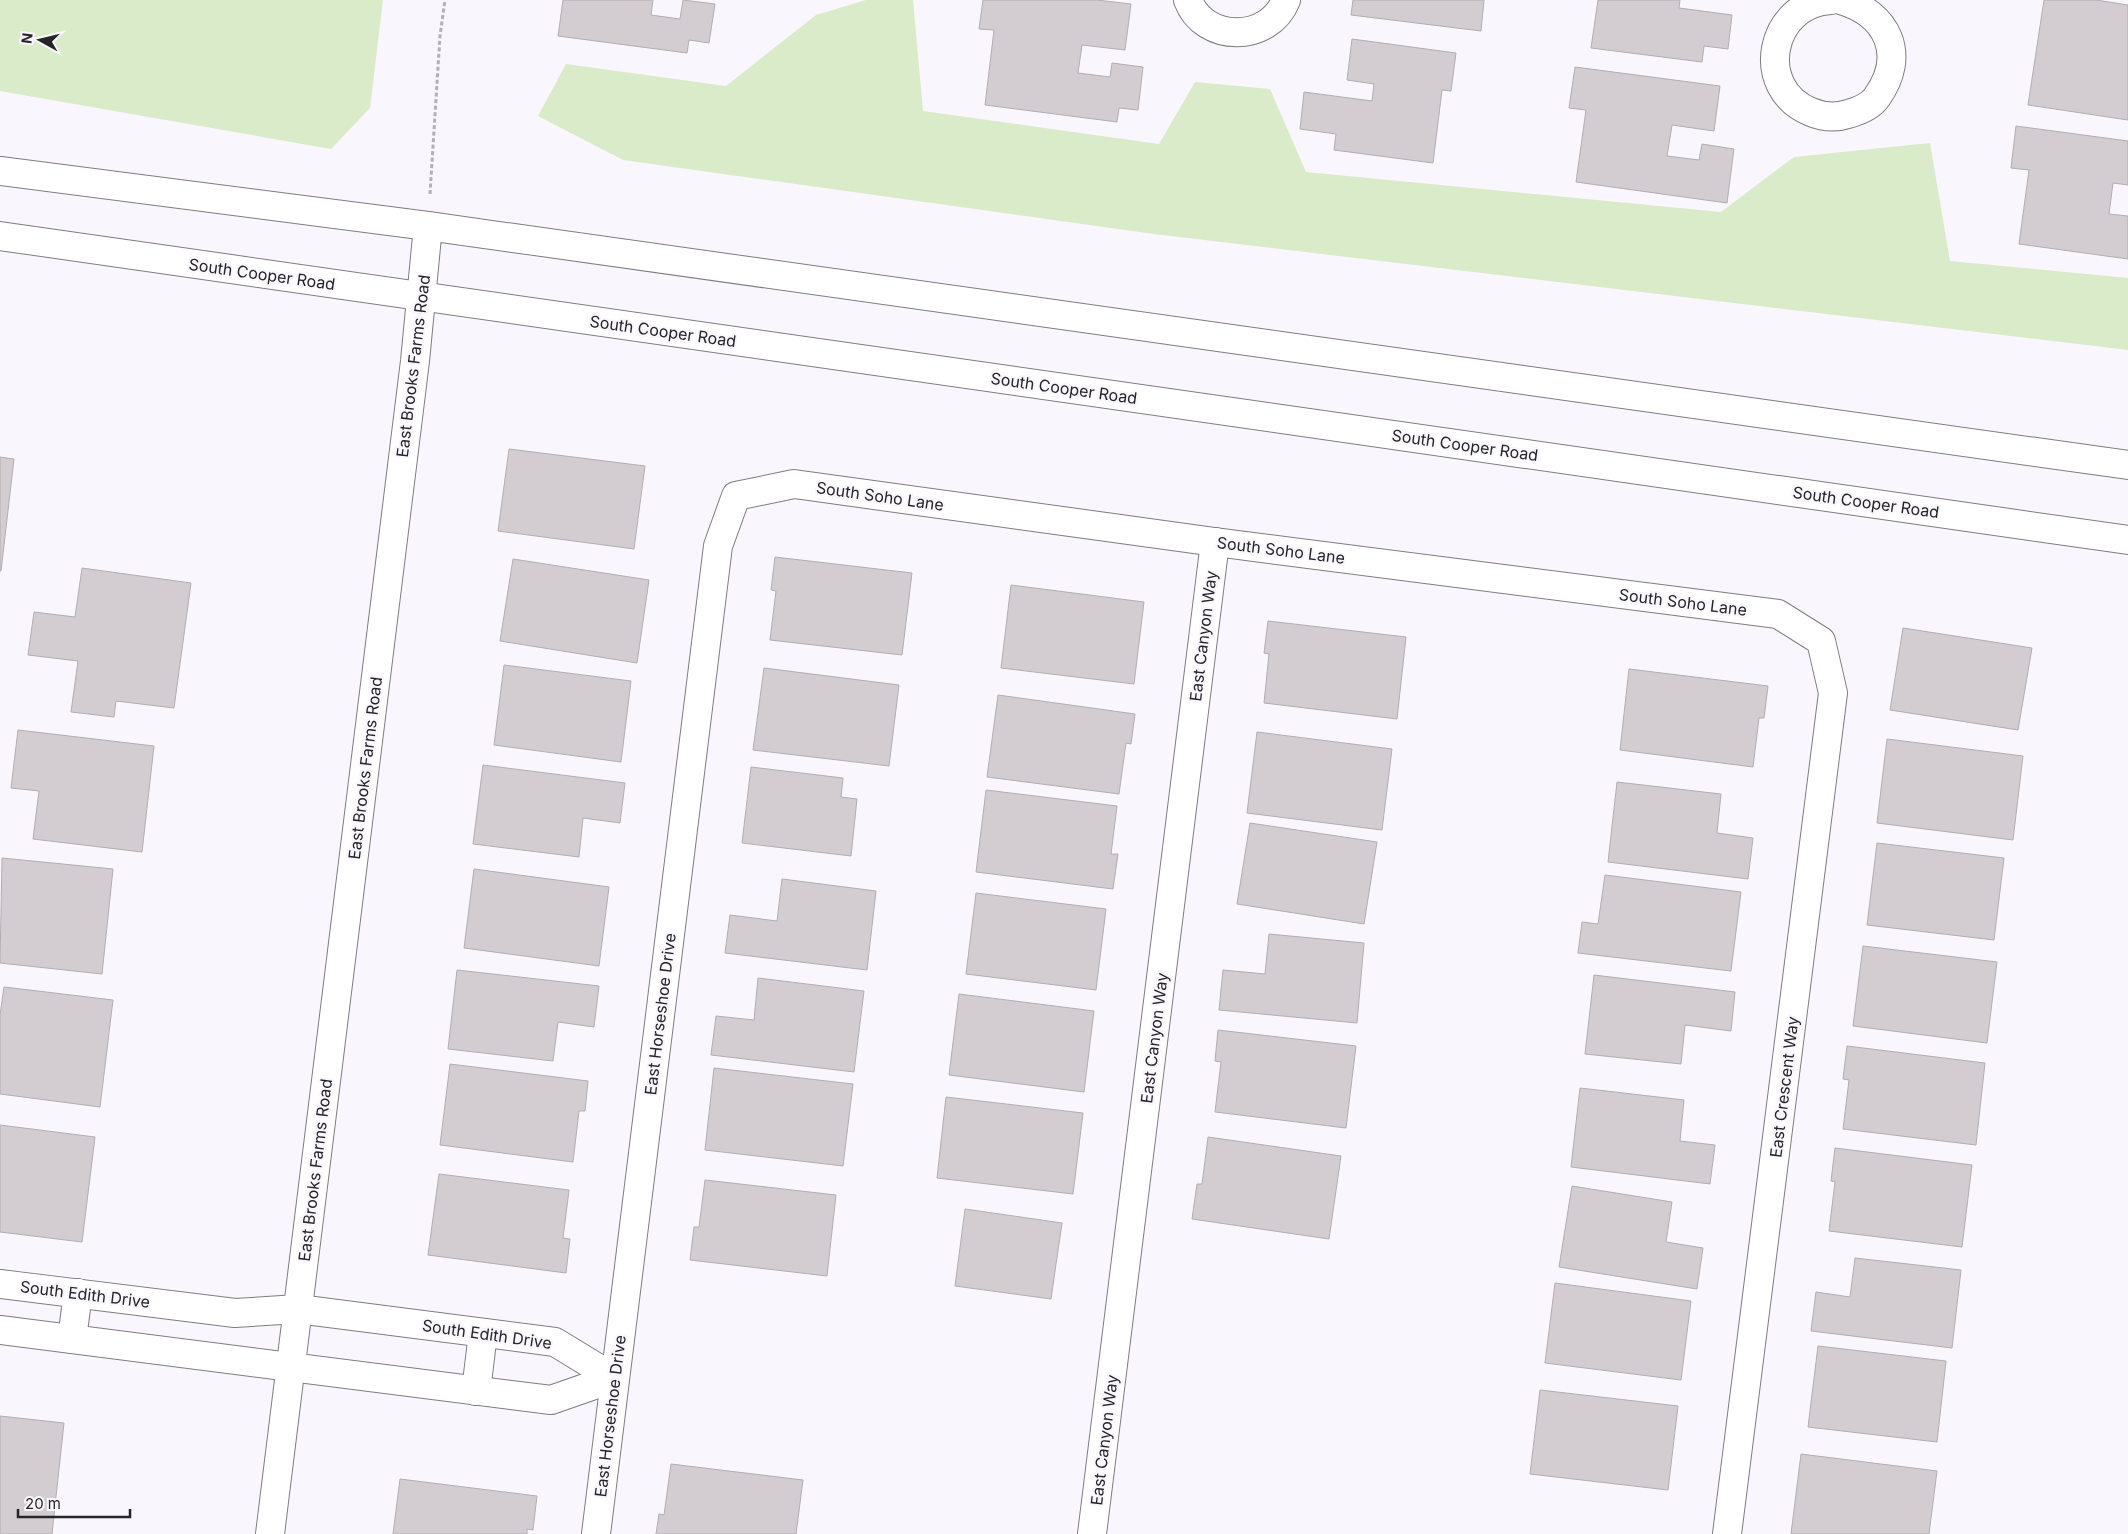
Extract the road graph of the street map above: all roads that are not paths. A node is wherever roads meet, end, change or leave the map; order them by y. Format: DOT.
graph roads {
  1 [pos="1188,0"];
  2 [pos="1286,0"];
  3 [pos="1831,0"];
  4 [pos="1841,0"];
  5 [pos="1803,4"];
  6 [pos="0,170"];
  7 [pos="428,226"];
  8 [pos="0,236"];
  9 [pos="422,297"];
  10 [pos="2128,465"];
  11 [pos="736,496"];
  12 [pos="2128,540"];
  13 [pos="1215,542"];
  14 [pos="1821,641"];
  15 [pos="0,1284"];
  16 [pos="78,1293"];
  17 [pos="298,1309"];
  18 [pos="0,1330"];
  19 [pos="483,1332"];
  20 [pos="72,1339"];
  21 [pos="290,1366"];
  22 [pos="614,1378"];
  23 [pos="476,1391"];
  24 [pos="270,1534"];
  25 [pos="596,1534"];
  26 [pos="1092,1534"];
  27 [pos="1727,1534"];
  1 -- 2 [label="street"];
  3 -- 5 [label="street"];
  4 -- 5 [label="street"];
  6 -- 7 [label="street"];
  7 -- 9 [label="street, East Brooks Farms Road"];
  7 -- 10 [label="street"];
  8 -- 9 [label="street, South Cooper Road"];
  9 -- 12 [label="street, South Cooper Road"];
  9 -- 17 [label="street, East Brooks Farms Road"];
  11 -- 13 [label="street, South Soho Lane"];
  11 -- 22 [label="street, East Horseshoe Drive"];
  13 -- 14 [label="street, South Soho Lane"];
  13 -- 26 [label="street, East Canyon Way"];
  14 -- 27 [label="street, East Crescent Way"];
  15 -- 16 [label="street, South Edith Drive"];
  16 -- 17 [label="street, South Edith Drive"];
  16 -- 20 [label="street"];
  17 -- 19 [label="street, South Edith Drive"];
  17 -- 21 [label="street, East Brooks Farms Road"];
  18 -- 20 [label="street"];
  19 -- 22 [label="street, South Edith Drive"];
  19 -- 23 [label="street"];
  20 -- 21 [label="street"];
  21 -- 23 [label="street"];
  21 -- 24 [label="street, East Brooks Farms Road"];
  22 -- 23 [label="street"];
  22 -- 25 [label="street, East Horseshoe Drive"];
}
